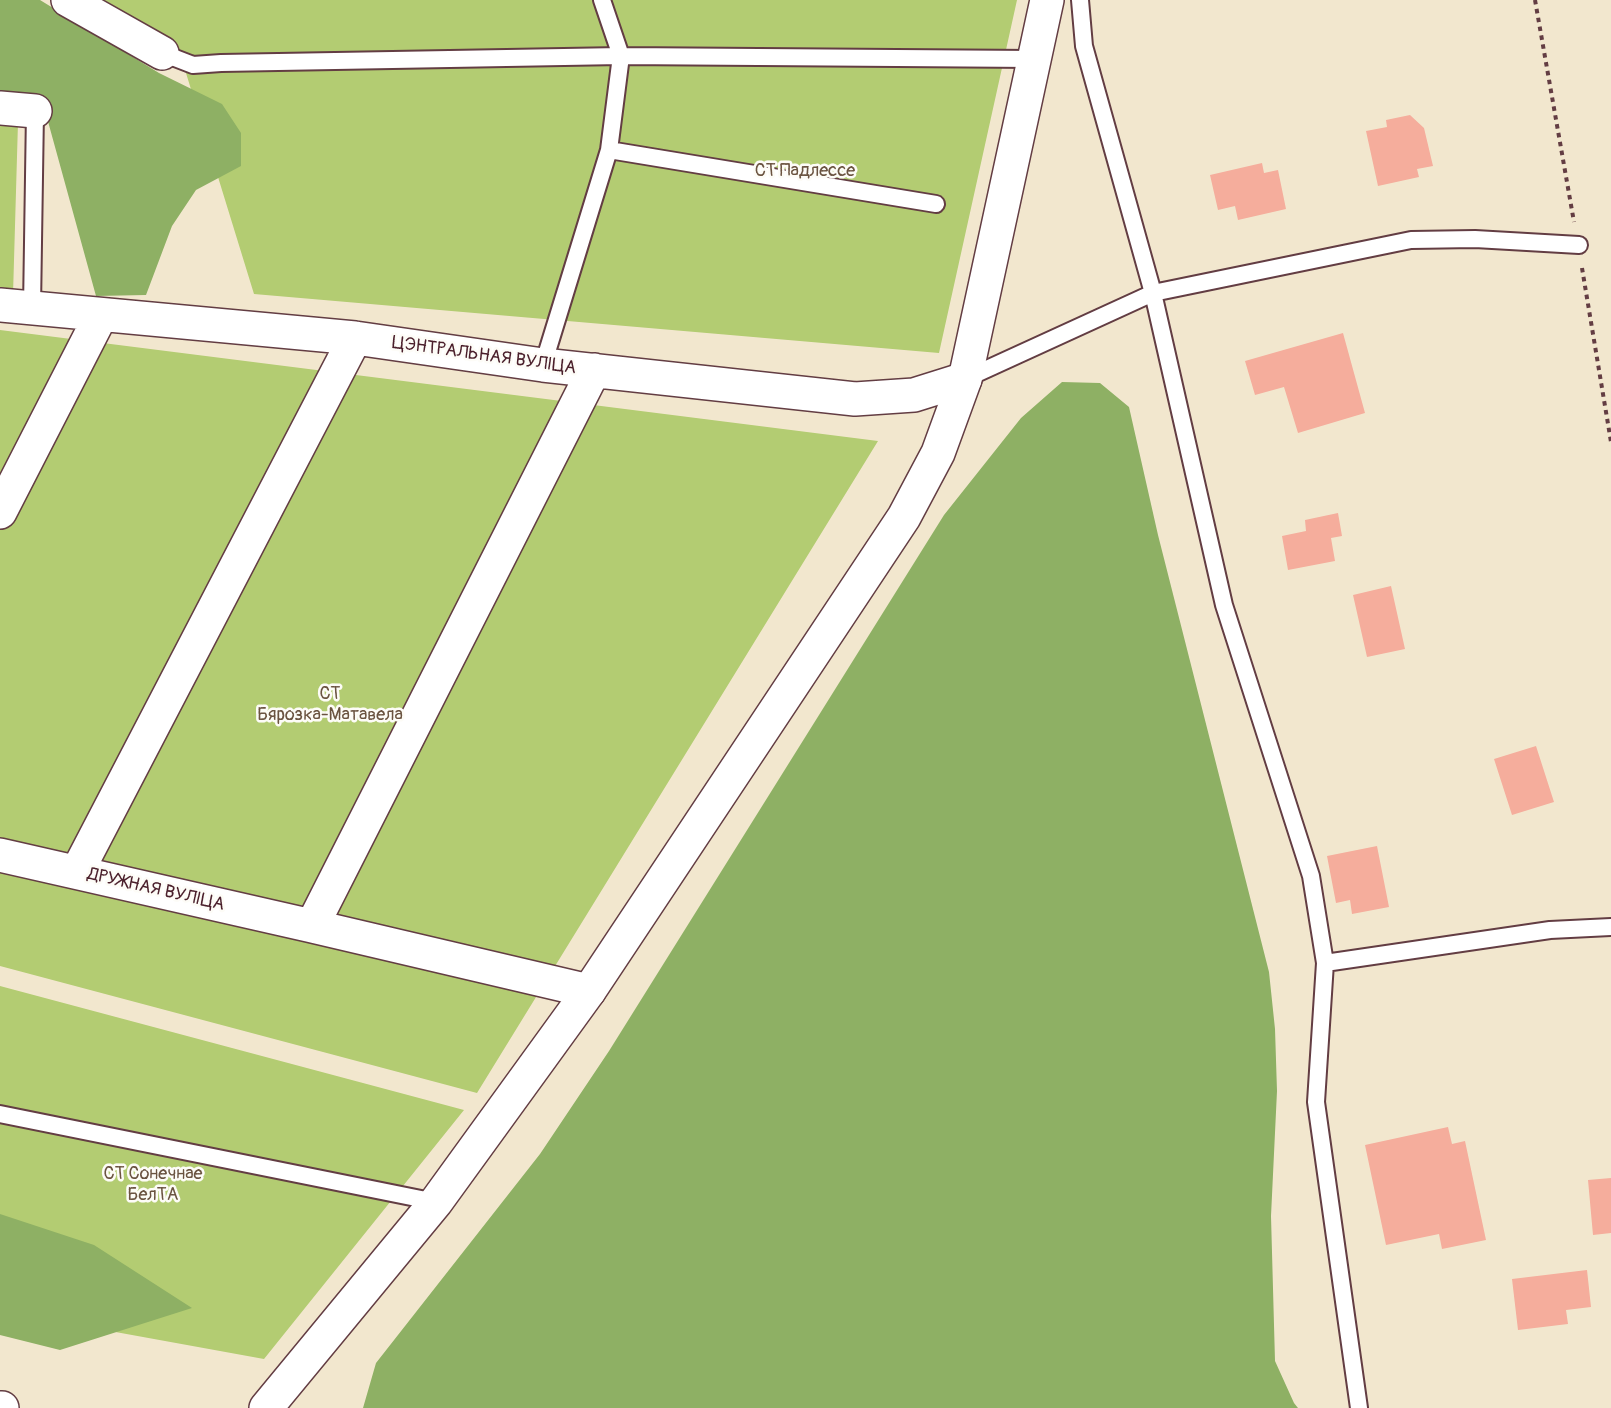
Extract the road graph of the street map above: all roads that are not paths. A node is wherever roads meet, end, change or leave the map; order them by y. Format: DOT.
graph roads {
  1 [pos="68,0"];
  2 [pos="602,0"];
  3 [pos="1047,0"];
  4 [pos="1080,0"];
  5 [pos="162,53"];
  6 [pos="621,56"];
  7 [pos="1034,58"];
  8 [pos="0,108"];
  9 [pos="35,111"];
  10 [pos="609,150"];
  11 [pos="936,204"];
  12 [pos="1579,245"];
  13 [pos="1154,293"];
  14 [pos="16,306"];
  15 [pos="101,315"];
  16 [pos="355,338"];
  17 [pos="543,365"];
  18 [pos="594,370"];
  19 [pos="965,379"];
  20 [pos="0,512"];
  21 [pos="0,855"];
  22 [pos="77,872"];
  23 [pos="312,926"];
  24 [pos="1611,927"];
  25 [pos="1325,963"];
  26 [pos="589,991"];
  27 [pos="0,1114"];
  28 [pos="436,1202"];
  29 [pos="266,1408"];
  30 [pos="1359,1408"];
  1 -- 5 [label="street"];
  2 -- 6 [label="lane"];
  3 -- 7 [label="street"];
  4 -- 13 [label="lane"];
  5 -- 6 [label="lane"];
  6 -- 7 [label="lane"];
  6 -- 10 [label="lane"];
  7 -- 19 [label="street"];
  8 -- 9 [label="street"];
  9 -- 14 [label="lane"];
  10 -- 11 [label="lane"];
  10 -- 17 [label="lane"];
  12 -- 13 [label="lane"];
  13 -- 19 [label="lane"];
  13 -- 25 [label="lane"];
  14 -- 15 [label="street, ЦЭНТРАЛЬНАЯ ВУЛІЦА"];
  15 -- 16 [label="street, ЦЭНТРАЛЬНАЯ ВУЛІЦА"];
  15 -- 20 [label="street"];
  16 -- 17 [label="street, ЦЭНТРАЛЬНАЯ ВУЛІЦА"];
  16 -- 22 [label="street"];
  17 -- 18 [label="street, ЦЭНТРАЛЬНАЯ ВУЛІЦА"];
  18 -- 19 [label="street, ЦЭНТРАЛЬНАЯ ВУЛІЦА"];
  18 -- 23 [label="street"];
  19 -- 26 [label="street"];
  21 -- 22 [label="street, ДРУЖНАЯ ВУЛІЦА"];
  22 -- 23 [label="street, ДРУЖНАЯ ВУЛІЦА"];
  23 -- 26 [label="street, ДРУЖНАЯ ВУЛІЦА"];
  24 -- 25 [label="lane"];
  25 -- 30 [label="lane"];
  26 -- 28 [label="street"];
  27 -- 28 [label="lane"];
  28 -- 29 [label="street"];
}
